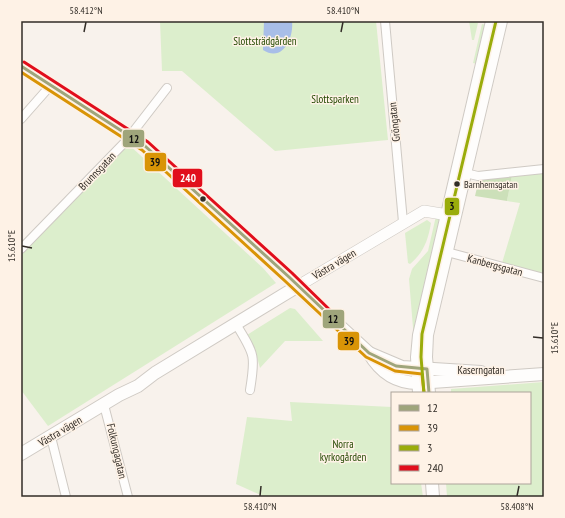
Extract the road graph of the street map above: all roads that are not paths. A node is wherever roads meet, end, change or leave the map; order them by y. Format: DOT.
graph roads {
  1 [pos="385,21"];
  2 [pos="492,21"];
  3 [pos="501,21"];
  4 [pos="21,66"];
  5 [pos="51,85"];
  6 [pos="167,88"];
  7 [pos="21,118"];
  8 [pos="129,136"];
  9 [pos="544,169"];
  10 [pos="465,174"];
  11 [pos="451,215"];
  12 [pos="403,222"];
  13 [pos="21,249"];
  14 [pos="447,252"];
  15 [pos="544,278"];
  16 [pos="298,286"];
  17 [pos="236,324"];
  18 [pos="369,353"];
  19 [pos="544,367"];
  20 [pos="544,374"];
  21 [pos="423,380"];
  22 [pos="250,390"];
  23 [pos="104,404"];
  24 [pos="51,437"];
  25 [pos="21,454"];
  26 [pos="432,484"];
  27 [pos="66,497"];
  28 [pos="128,497"];
  29 [pos="433,497"];
  1 -- 12 [label="street, Gröngatan"];
  2 -- 11 [label="main road"];
  3 -- 10 [label="main road"];
  4 -- 5 [label="main road"];
  5 -- 7 [label="street"];
  5 -- 8 [label="main road"];
  6 -- 8 [label="street, Brunnsgatan"];
  8 -- 13 [label="street, Brunnsgatan"];
  8 -- 16 [label="main road"];
  9 -- 10 [label="street"];
  10 -- 11 [label="main road"];
  11 -- 12 [label="street, Västra vägen"];
  11 -- 14 [label="main road"];
  11 -- 21 [label="main road"];
  12 -- 16 [label="street, Västra vägen"];
  14 -- 15 [label="street, Kanbergsgatan"];
  14 -- 21 [label="main road"];
  16 -- 17 [label="main road, Västra vägen"];
  16 -- 18 [label="main road"];
  17 -- 22 [label="street"];
  17 -- 23 [label="main road, Västra vägen"];
  18 -- 21 [label="main road"];
  18 -- 21 [label="main road"];
  19 -- 21 [label="main road, Kaserngatan"];
  20 -- 21 [label="main road, Kaserngatan"];
  23 -- 24 [label="main road, Västra vägen"];
  23 -- 28 [label="street, Folkungagatan"];
  24 -- 25 [label="main road, Västra vägen"];
  24 -- 27 [label="street"];
  26 -- 29 [label="main road"];
}
